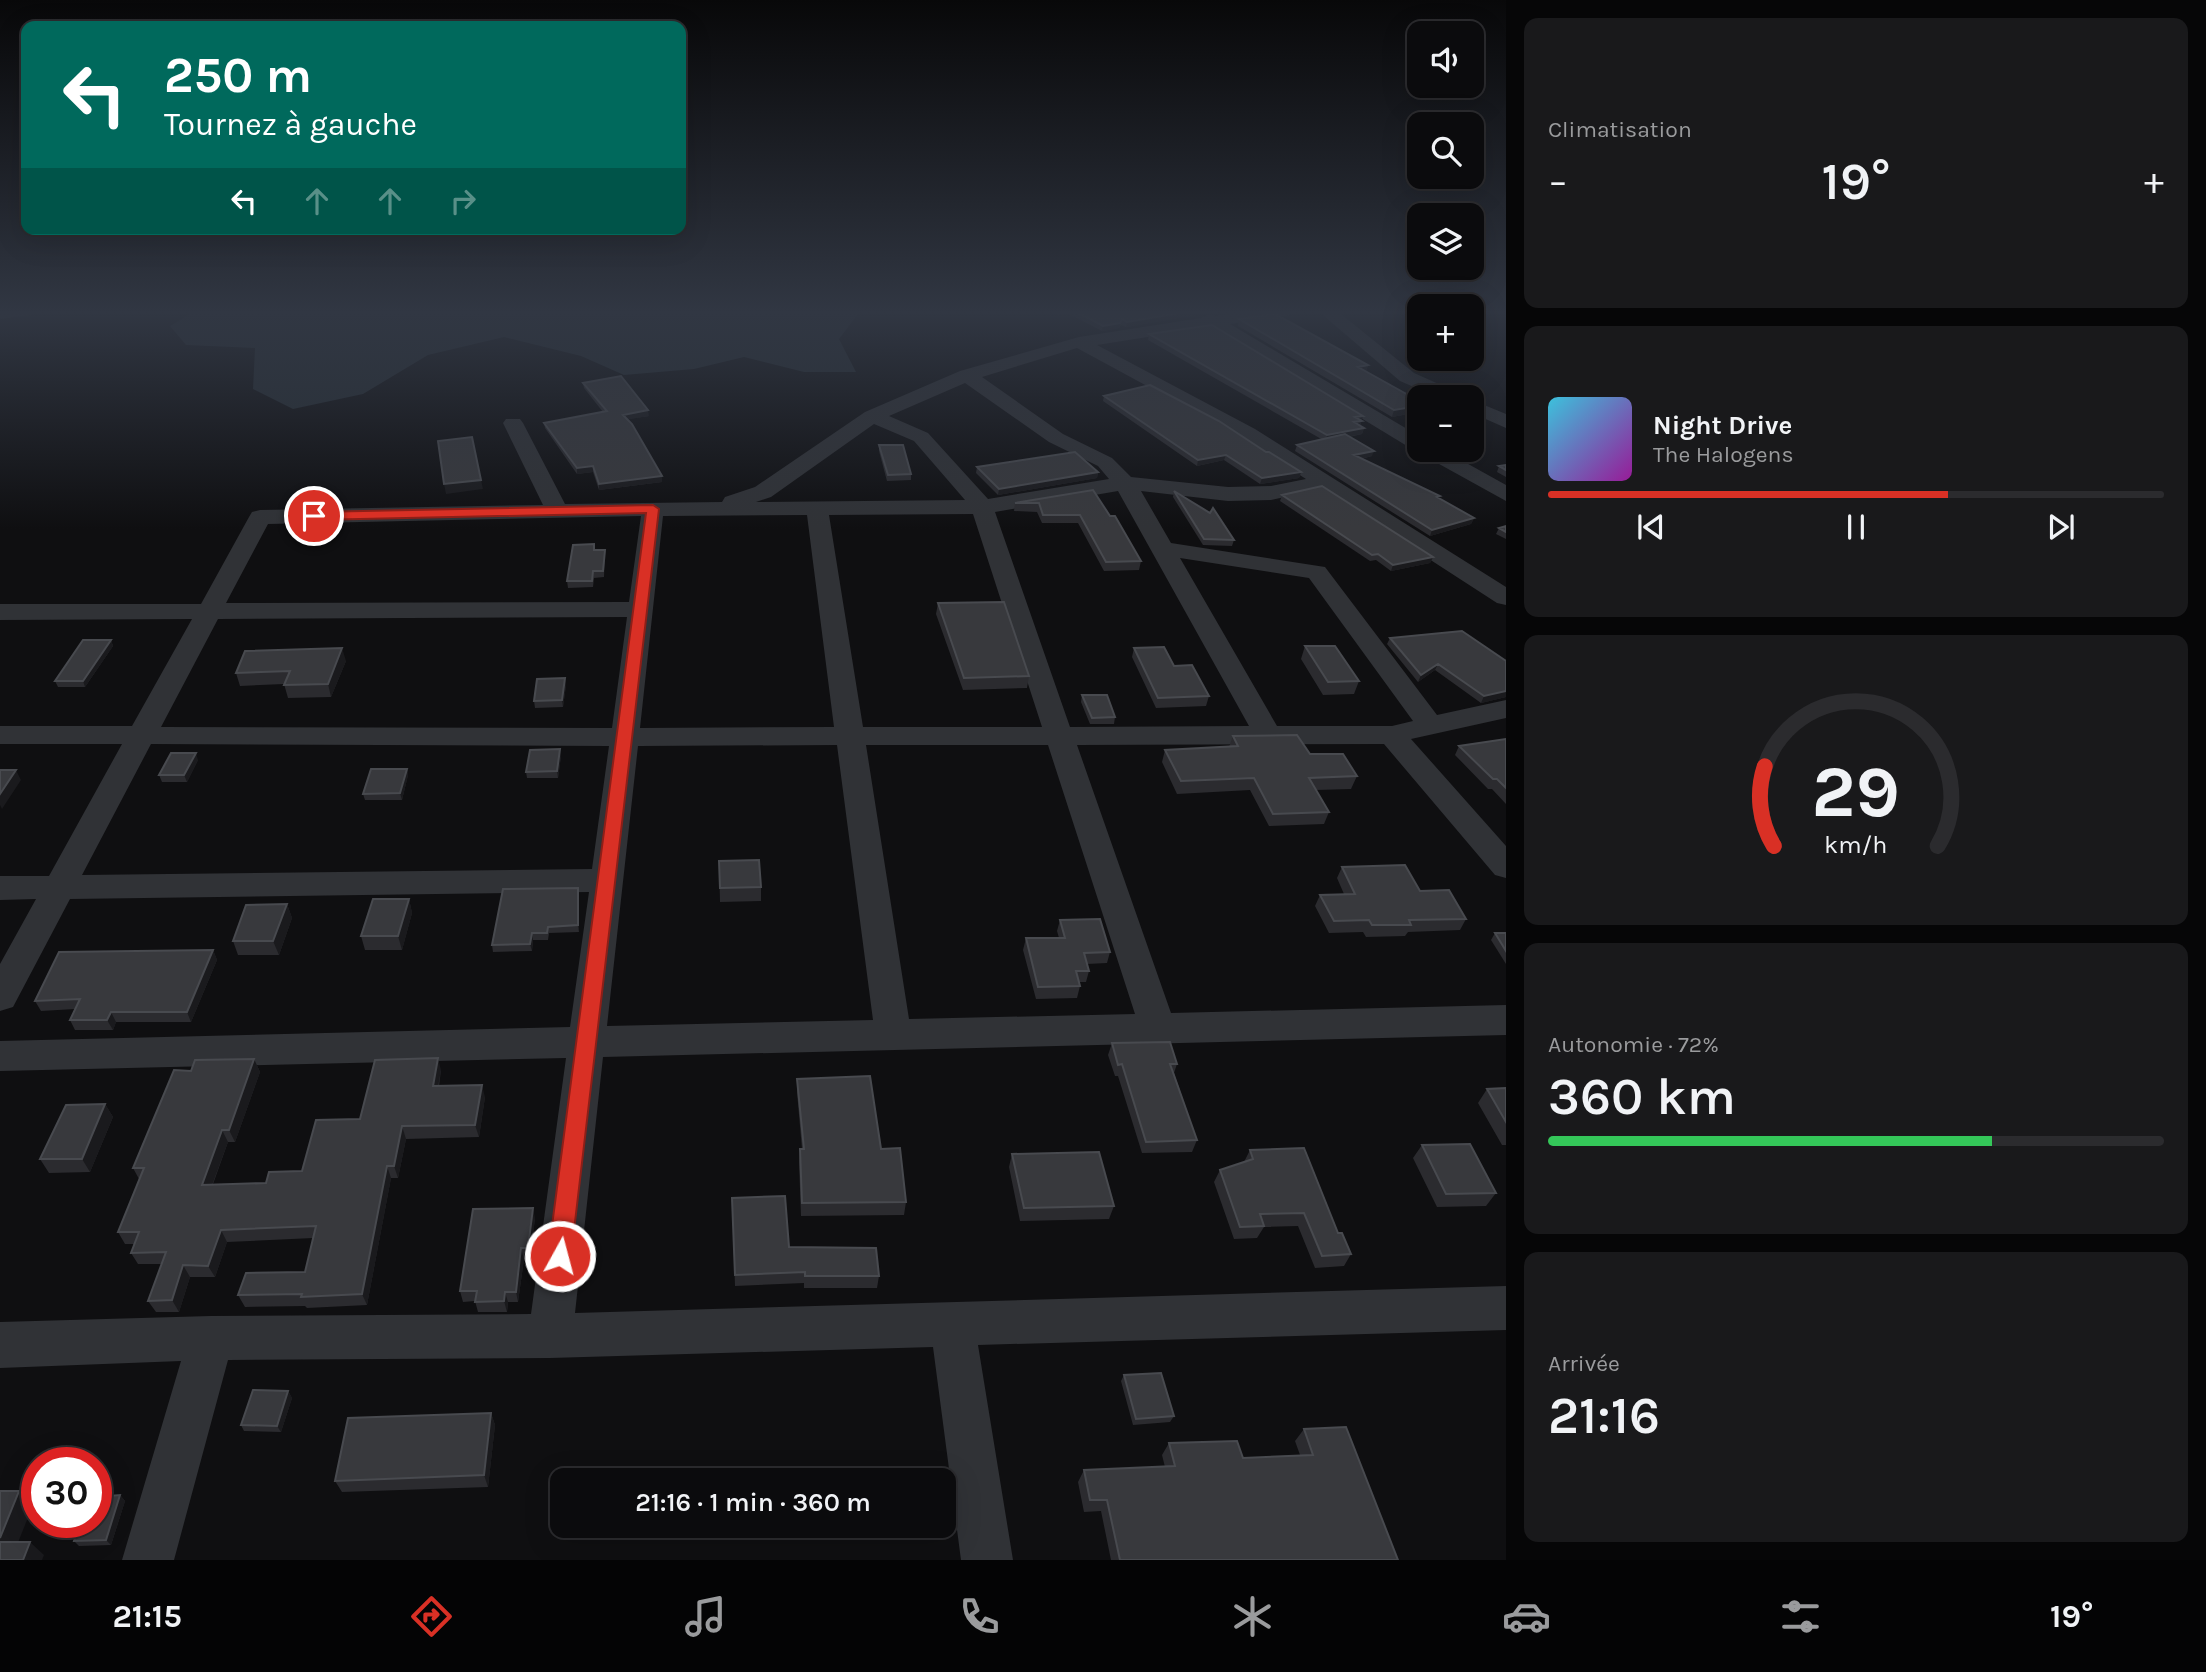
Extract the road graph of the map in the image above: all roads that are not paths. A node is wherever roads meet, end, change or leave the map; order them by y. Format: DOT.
graph roads {
  1 [pos="949,383"];
  2 [pos="978,383"];
  3 [pos="1155,383"];
  4 [pos="1316,383"];
  5 [pos="1484,412"];
  6 [pos="872,416"];
  7 [pos="1506,422"];
  8 [pos="513,423"];
  9 [pos="1407,438"];
  10 [pos="1449,462"];
  11 [pos="1325,482"];
  12 [pos="1125,483"];
  13 [pos="1506,494"];
  14 [pos="982,507"];
  15 [pos="653,509"];
  16 [pos="817,509"];
  17 [pos="557,511"];
  18 [pos="1164,549"];
  19 [pos="1506,598"];
  20 [pos="640,609"];
  21 [pos="209,611"];
  22 [pos="0,612"];
  23 [pos="1506,709"];
  24 [pos="1430,725"];
  25 [pos="143,734"];
  26 [pos="850,734"];
  27 [pos="1058,734"];
  28 [pos="1268,734"];
  29 [pos="0,735"];
  30 [pos="1392,735"];
  31 [pos="624,737"];
  32 [pos="1506,867"];
  33 [pos="607,880"];
  34 [pos="60,887"];
  35 [pos="0,888"];
  36 [pos="0,997"];
  37 [pos="1506,1020"];
  38 [pos="1158,1028"];
  39 [pos="893,1034"];
  40 [pos="586,1042"];
  41 [pos="0,1056"];
  42 [pos="1506,1308"];
  43 [pos="952,1324"];
  44 [pos="550,1336"];
  45 [pos="211,1338"];
  46 [pos="0,1345"];
  47 [pos="148,1560"];
  48 [pos="987,1560"];
  1 -- 6 [label="street"];
  2 -- 12 [label="street"];
  3 -- 11 [label="street"];
  4 -- 9 [label="street"];
  5 -- 7 [label="street"];
  6 -- 14 [label="street"];
  6 -- 15 [label="street"];
  8 -- 17 [label="street"];
  10 -- 13 [label="street"];
  11 -- 12 [label="street"];
  11 -- 19 [label="street"];
  12 -- 14 [label="street"];
  12 -- 18 [label="street"];
  14 -- 16 [label="street"];
  14 -- 27 [label="street"];
  15 -- 16 [label="street"];
  15 -- 17 [label="street"];
  15 -- 20 [label="street"];
  16 -- 26 [label="street"];
  17 -- 21 [label="street"];
  18 -- 24 [label="street"];
  18 -- 28 [label="street"];
  20 -- 21 [label="street"];
  20 -- 31 [label="street"];
  21 -- 22 [label="street"];
  21 -- 25 [label="street"];
  23 -- 24 [label="street"];
  24 -- 30 [label="street"];
  25 -- 29 [label="street"];
  25 -- 31 [label="street"];
  25 -- 34 [label="street"];
  26 -- 27 [label="street"];
  26 -- 31 [label="street"];
  26 -- 39 [label="street"];
  27 -- 28 [label="street"];
  27 -- 38 [label="street"];
  28 -- 30 [label="street"];
  30 -- 32 [label="street"];
  31 -- 33 [label="street"];
  33 -- 34 [label="street"];
  33 -- 40 [label="street"];
  34 -- 35 [label="street"];
  34 -- 36 [label="street"];
  37 -- 38 [label="street"];
  38 -- 39 [label="street"];
  39 -- 40 [label="street"];
  40 -- 41 [label="street"];
  40 -- 44 [label="street"];
  42 -- 43 [label="street"];
  43 -- 44 [label="street"];
  43 -- 48 [label="street"];
  44 -- 45 [label="street"];
  45 -- 46 [label="street"];
  45 -- 47 [label="street"];
}
